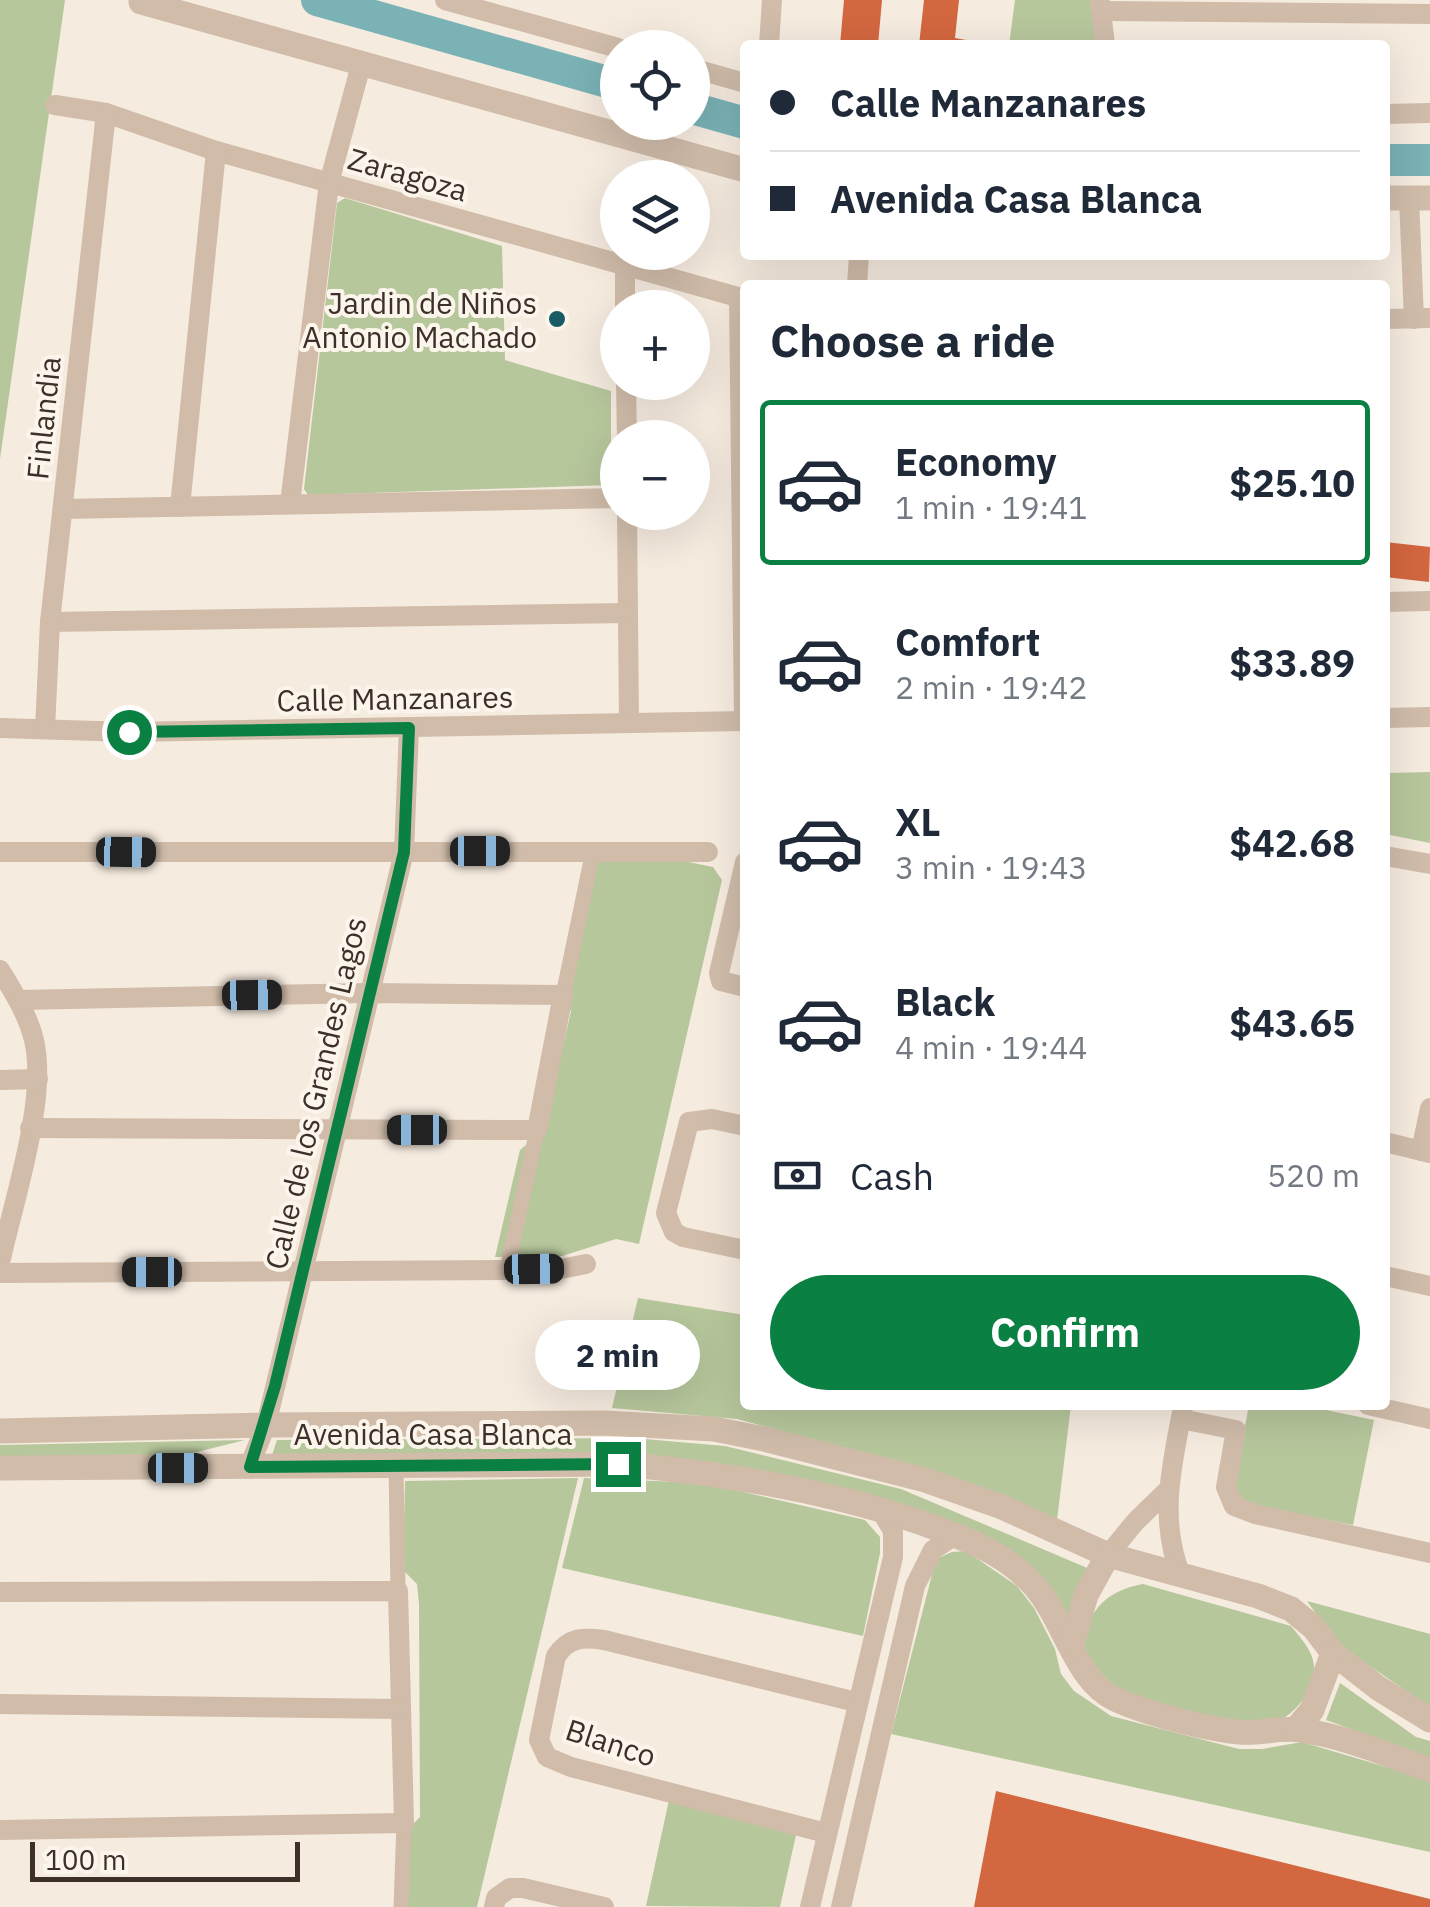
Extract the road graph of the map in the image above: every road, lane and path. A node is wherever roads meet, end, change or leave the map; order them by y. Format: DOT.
graph roads {
  1 [pos="445,0"];
  2 [pos="772,0"];
  3 [pos="139,1"];
  4 [pos="1100,6"];
  5 [pos="1430,14"];
  6 [pos="769,40"];
  7 [pos="1104,40"];
  8 [pos="600,43"];
  9 [pos="360,65"];
  10 [pos="710,73"];
  11 [pos="740,81"];
  12 [pos="56,105"];
  13 [pos="106,113"];
  14 [pos="1430,113"];
  15 [pos="1390,114"];
  16 [pos="216,151"];
  17 [pos="740,169"];
  18 [pos="330,183"];
  19 [pos="1408,198"];
  20 [pos="600,260"];
  21 [pos="636,270"];
  22 [pos="740,298"];
  23 [pos="1422,318"];
  24 [pos="1390,319"];
  25 [pos="600,498"];
  26 [pos="290,504"];
  27 [pos="180,506"];
  28 [pos="63,508"];
  29 [pos="627,530"];
  30 [pos="1430,600"];
  31 [pos="1390,602"];
  32 [pos="628,613"];
  33 [pos="50,622"];
  34 [pos="1390,718"];
  35 [pos="1430,718"];
  36 [pos="740,722"];
  37 [pos="628,723"];
  38 [pos="0,728"];
  39 [pos="409,728"];
  40 [pos="45,729"];
  41 [pos="593,851"];
  42 [pos="0,852"];
  43 [pos="404,852"];
  44 [pos="708,852"];
  45 [pos="1390,857"];
  46 [pos="1430,864"];
  47 [pos="740,883"];
  48 [pos="0,970"];
  49 [pos="740,986"];
  50 [pos="368,993"];
  51 [pos="564,995"];
  52 [pos="18,1000"];
  53 [pos="38,1079"];
  54 [pos="0,1080"];
  55 [pos="1430,1108"];
  56 [pos="740,1125"];
  57 [pos="30,1128"];
  58 [pos="338,1129"];
  59 [pos="537,1130"];
  60 [pos="1390,1143"];
  61 [pos="1425,1152"];
  62 [pos="7,1198"];
  63 [pos="740,1249"];
  64 [pos="0,1263"];
  65 [pos="586,1264"];
  66 [pos="304,1270"];
  67 [pos="507,1270"];
  68 [pos="0,1273"];
  69 [pos="1390,1277"];
  70 [pos="1430,1286"];
  71 [pos="1390,1410"];
  72 [pos="1182,1412"];
  73 [pos="1430,1419"];
  74 [pos="266,1425"];
  75 [pos="0,1431"];
  76 [pos="396,1464"];
  77 [pos="250,1467"];
  78 [pos="0,1468"];
  79 [pos="1167,1491"];
  80 [pos="880,1509"];
  81 [pos="955,1535"];
  82 [pos="1430,1553"];
  83 [pos="1108,1555"];
  84 [pos="1181,1576"];
  85 [pos="886,1579"];
  86 [pos="916,1586"];
  87 [pos="398,1591"];
  88 [pos="0,1592"];
  89 [pos="1072,1644"];
  90 [pos="871,1645"];
  91 [pos="901,1651"];
  92 [pos="1333,1653"];
  93 [pos="846,1700"];
  94 [pos="0,1704"];
  95 [pos="401,1708"];
  96 [pos="1430,1720"];
  97 [pos="1296,1729"];
  98 [pos="1430,1770"];
  99 [pos="404,1823"];
  100 [pos="0,1830"];
  101 [pos="816,1830"];
  102 [pos="815,1886"];
  103 [pos="843,1899"];
  104 [pos="401,1907"];
  105 [pos="494,1907"];
  106 [pos="604,1907"];
  107 [pos="810,1907"];
  1 -- 8 [label="street"];
  2 -- 6 [label="street"];
  3 -- 9 [label="street"];
  4 -- 5 [label="street"];
  4 -- 7 [label="street"];
  9 -- 17 [label="street"];
  9 -- 18 [label="street"];
  10 -- 11 [label="street"];
  12 -- 13 [label="street, Zaragoza"];
  13 -- 16 [label="street, Zaragoza"];
  13 -- 28 [label="street, Finlandia"];
  14 -- 15 [label="street"];
  16 -- 18 [label="street, Zaragoza"];
  16 -- 27 [label="street"];
  18 -- 20 [label="street, Zaragoza"];
  18 -- 26 [label="street"];
  19 -- 23 [label="street"];
  21 -- 22 [label="street, Zaragoza"];
  23 -- 24 [label="street"];
  25 -- 26 [label="street"];
  26 -- 27 [label="street"];
  27 -- 28 [label="street"];
  28 -- 33 [label="street, Finlandia"];
  29 -- 32 [label="street"];
  30 -- 31 [label="street"];
  32 -- 33 [label="street"];
  32 -- 37 [label="street"];
  33 -- 40 [label="street, Finlandia"];
  34 -- 35 [label="street"];
  36 -- 37 [label="street, Calle Manzanares"];
  37 -- 39 [label="street, Calle Manzanares"];
  38 -- 40 [label="street, Calle Manzanares"];
  39 -- 40 [label="street, Calle Manzanares"];
  39 -- 43 [label="street, Calle de los Grandes Lagos"];
  41 -- 43 [label="street"];
  41 -- 44 [label="street"];
  41 -- 51 [label="street"];
  42 -- 43 [label="street"];
  43 -- 50 [label="street, Calle de los Grandes Lagos"];
  45 -- 46 [label="street"];
  47 -- 49 [label="street"];
  48 -- 52 [label="street"];
  50 -- 51 [label="street"];
  50 -- 52 [label="street"];
  50 -- 58 [label="street, Calle de los Grandes Lagos"];
  51 -- 59 [label="street"];
  52 -- 53 [label="street"];
  53 -- 54 [label="street"];
  53 -- 57 [label="street"];
  55 -- 61 [label="street"];
  56 -- 63 [label="street"];
  57 -- 58 [label="street"];
  57 -- 62 [label="street"];
  58 -- 59 [label="street"];
  58 -- 66 [label="street, Calle de los Grandes Lagos"];
  59 -- 67 [label="street"];
  60 -- 61 [label="street"];
  62 -- 64 [label="street"];
  65 -- 67 [label="street"];
  66 -- 67 [label="street"];
  66 -- 68 [label="street"];
  66 -- 74 [label="street, Calle de los Grandes Lagos"];
  69 -- 70 [label="street"];
  71 -- 73 [label="street"];
  72 -- 79 [label="street"];
  72 -- 82 [label="street"];
  74 -- 75 [label="street, Avenida Casa Blanca"];
  74 -- 77 [label="street, Calle de los Grandes Lagos"];
  74 -- 83 [label="street, Avenida Casa Blanca"];
  76 -- 77 [label="street, Avenida Casa Blanca"];
  76 -- 80 [label="street, Avenida Casa Blanca"];
  76 -- 87 [label="street"];
  77 -- 78 [label="street, Avenida Casa Blanca"];
  79 -- 83 [label="street"];
  79 -- 84 [label="street"];
  80 -- 81 [label="street, Avenida Casa Blanca"];
  80 -- 85 [label="street"];
  81 -- 86 [label="street"];
  81 -- 89 [label="street, Avenida Casa Blanca"];
  83 -- 84 [label="street, Avenida Casa Blanca"];
  83 -- 89 [label="street"];
  84 -- 92 [label="street, Avenida Casa Blanca"];
  85 -- 86 [label="street"];
  85 -- 90 [label="street"];
  86 -- 91 [label="street"];
  87 -- 88 [label="street"];
  87 -- 95 [label="street"];
  89 -- 97 [label="street, Avenida Casa Blanca"];
  90 -- 91 [label="street"];
  90 -- 93 [label="street"];
  91 -- 103 [label="street"];
  92 -- 96 [label="street, Avenida Casa Blanca"];
  92 -- 97 [label="street"];
  93 -- 101 [label="street"];
  93 -- 101 [label="street, Blanco"];
  94 -- 95 [label="street"];
  95 -- 99 [label="street"];
  97 -- 98 [label="street, Avenida Casa Blanca"];
  99 -- 100 [label="street"];
  99 -- 104 [label="street"];
  101 -- 102 [label="street"];
  102 -- 103 [label="street"];
  102 -- 107 [label="street"];
  105 -- 106 [label="street"];
}
